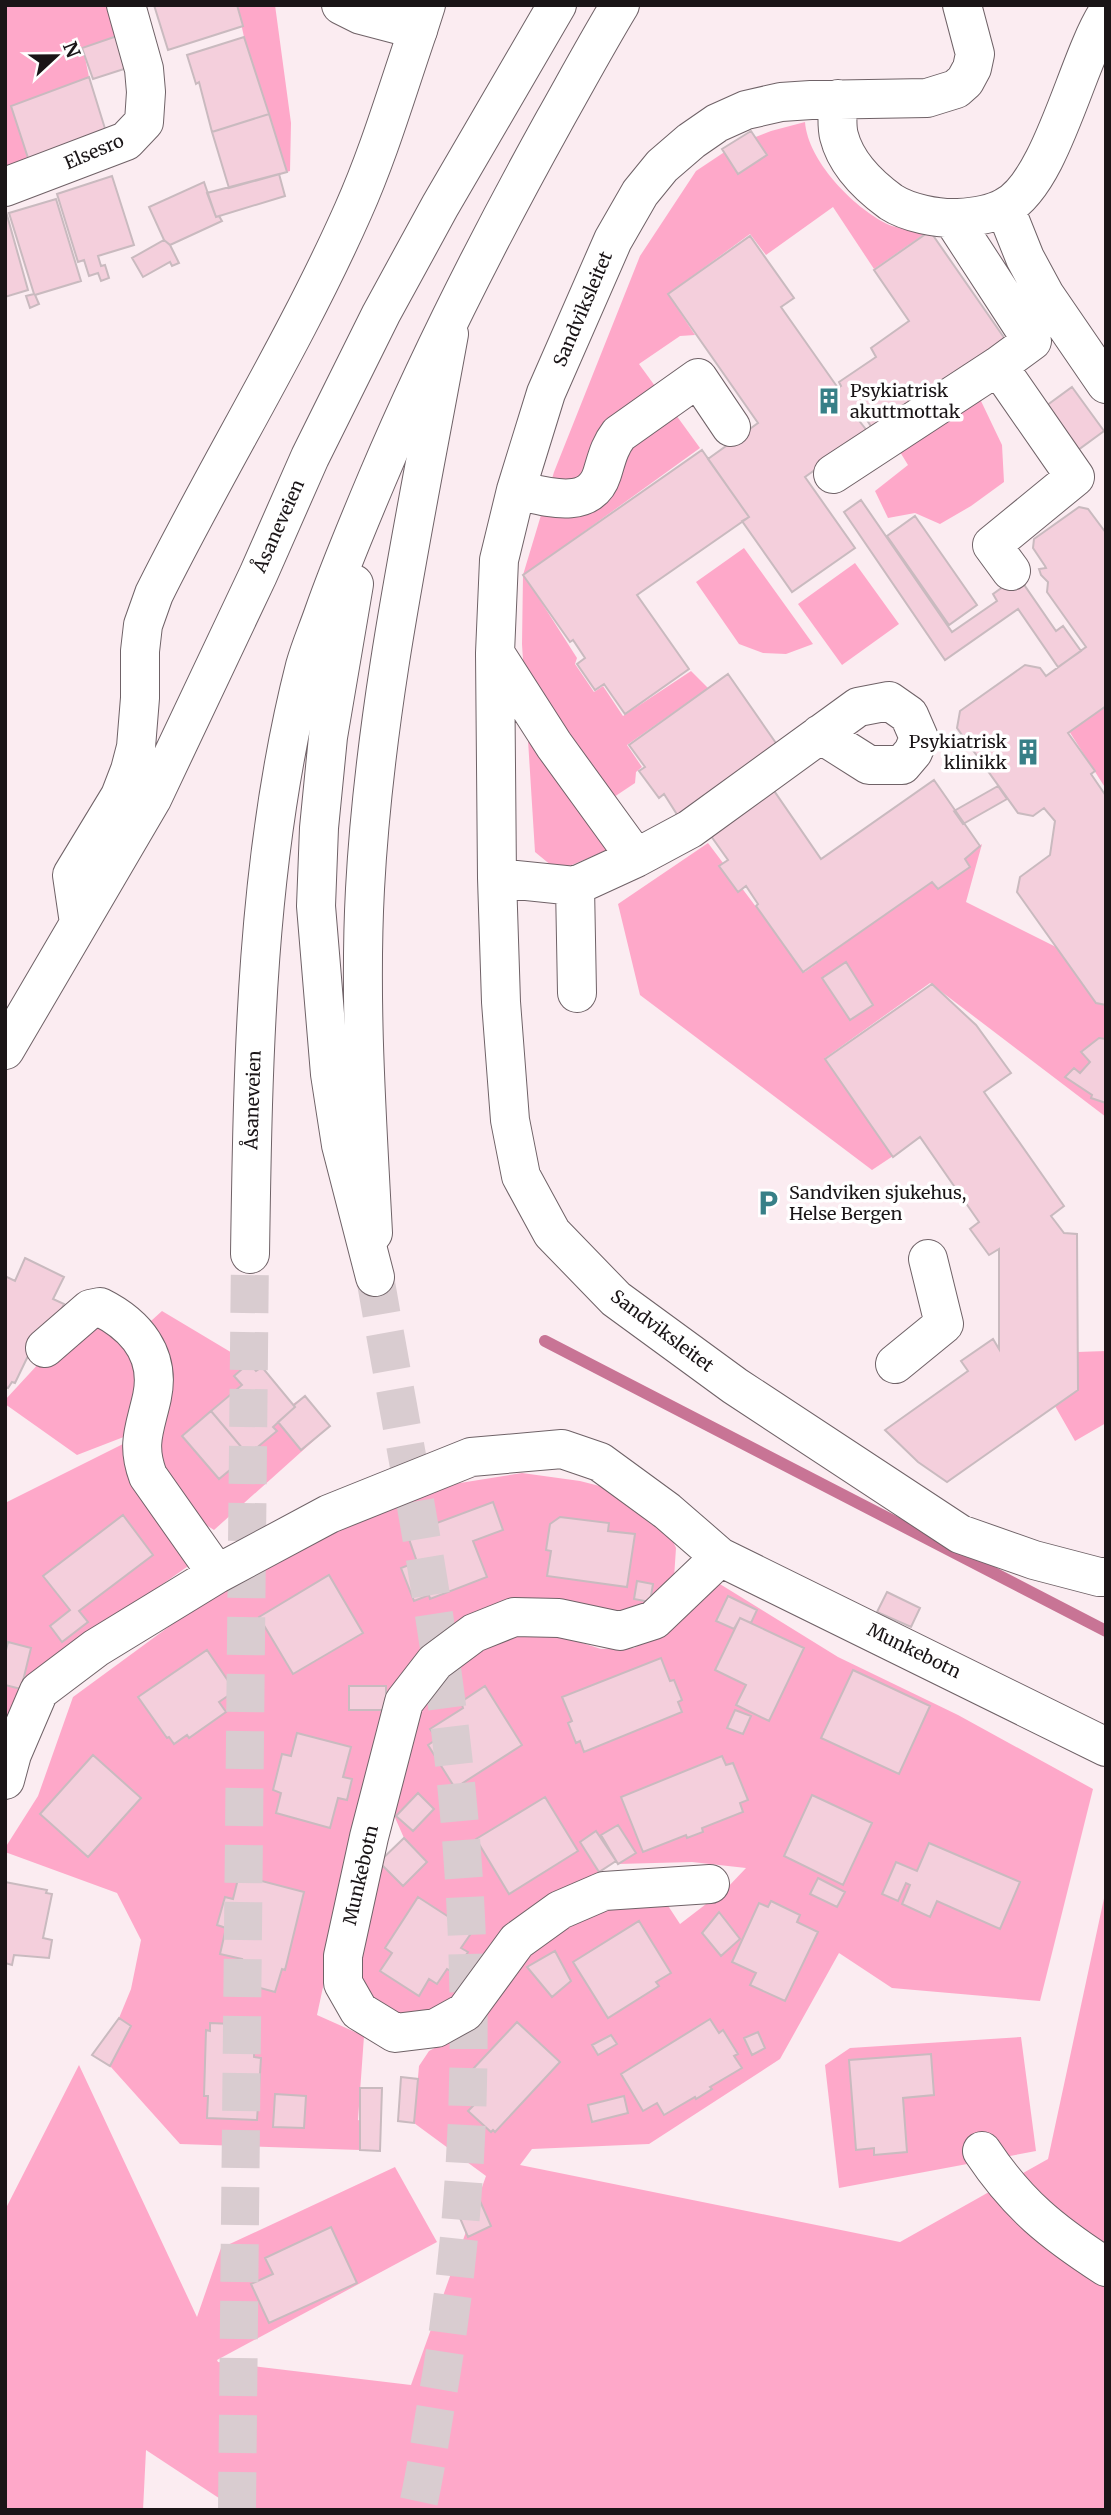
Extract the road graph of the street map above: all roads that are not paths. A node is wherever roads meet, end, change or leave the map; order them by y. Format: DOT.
graph roads {
  1 [pos="127,5"];
  2 [pos="341,5"];
  3 [pos="557,5"];
  4 [pos="962,5"];
  5 [pos="616,11"];
  6 [pos="1106,15"];
  7 [pos="422,18"];
  8 [pos="838,99"];
  9 [pos="5,187"];
  10 [pos="1005,208"];
  11 [pos="952,218"];
  12 [pos="453,308"];
  13 [pos="998,366"];
  14 [pos="1106,384"];
  15 [pos="731,427"];
  16 [pos="834,474"];
  17 [pos="516,490"];
  18 [pos="372,491"];
  19 [pos="1011,571"];
  20 [pos="495,653"];
  21 [pos="820,734"];
  22 [pos="636,858"];
  23 [pos="497,878"];
  24 [pos="575,886"];
  25 [pos="79,923"];
  26 [pos="577,993"];
  27 [pos="5,1050"];
  28 [pos="250,1254"];
  29 [pos="928,1259"];
  30 [pos="45,1348"];
  31 [pos="895,1364"];
  32 [pos="720,1557"];
  33 [pos="217,1574"];
  34 [pos="1106,1577"];
  35 [pos="1106,1746"];
  36 [pos="5,1780"];
  37 [pos="710,1884"];
  38 [pos="982,2151"];
  39 [pos="1106,2267"];
  1 -- 9 [label="main road, Elsesro"];
  2 -- 7 [label="main road"];
  3 -- 25 [label="main road, Åsaneveien"];
  4 -- 8 [label="main road, Sandviksleitet"];
  5 -- 12 [label="main road, Åsaneveien"];
  6 -- 10 [label="main road"];
  7 -- 25 [label="main road"];
  8 -- 11 [label="main road"];
  8 -- 17 [label="main road, Sandviksleitet"];
  10 -- 11 [label="main road"];
  10 -- 14 [label="main road"];
  11 -- 13 [label="main road"];
  12 -- 18 [label="main road, Åsaneveien"];
  12 -- 18 [label="main road, Åsaneveien"];
  13 -- 16 [label="main road"];
  13 -- 19 [label="main road"];
  15 -- 17 [label="main road"];
  17 -- 20 [label="main road, Sandviksleitet"];
  18 -- 28 [label="main road, Åsaneveien"];
  20 -- 22 [label="main road"];
  20 -- 23 [label="main road, Sandviksleitet"];
  21 -- 22 [label="main road"];
  22 -- 24 [label="main road"];
  23 -- 24 [label="main road"];
  23 -- 34 [label="main road, Sandviksleitet"];
  24 -- 26 [label="main road"];
  25 -- 27 [label="main road, Åsaneveien"];
  29 -- 31 [label="main road"];
  30 -- 33 [label="main road"];
  32 -- 33 [label="main road, Munkebotn"];
  32 -- 35 [label="main road, Munkebotn"];
  32 -- 37 [label="main road, Munkebotn"];
  33 -- 36 [label="main road, Munkebotn"];
  38 -- 39 [label="main road"];
}
